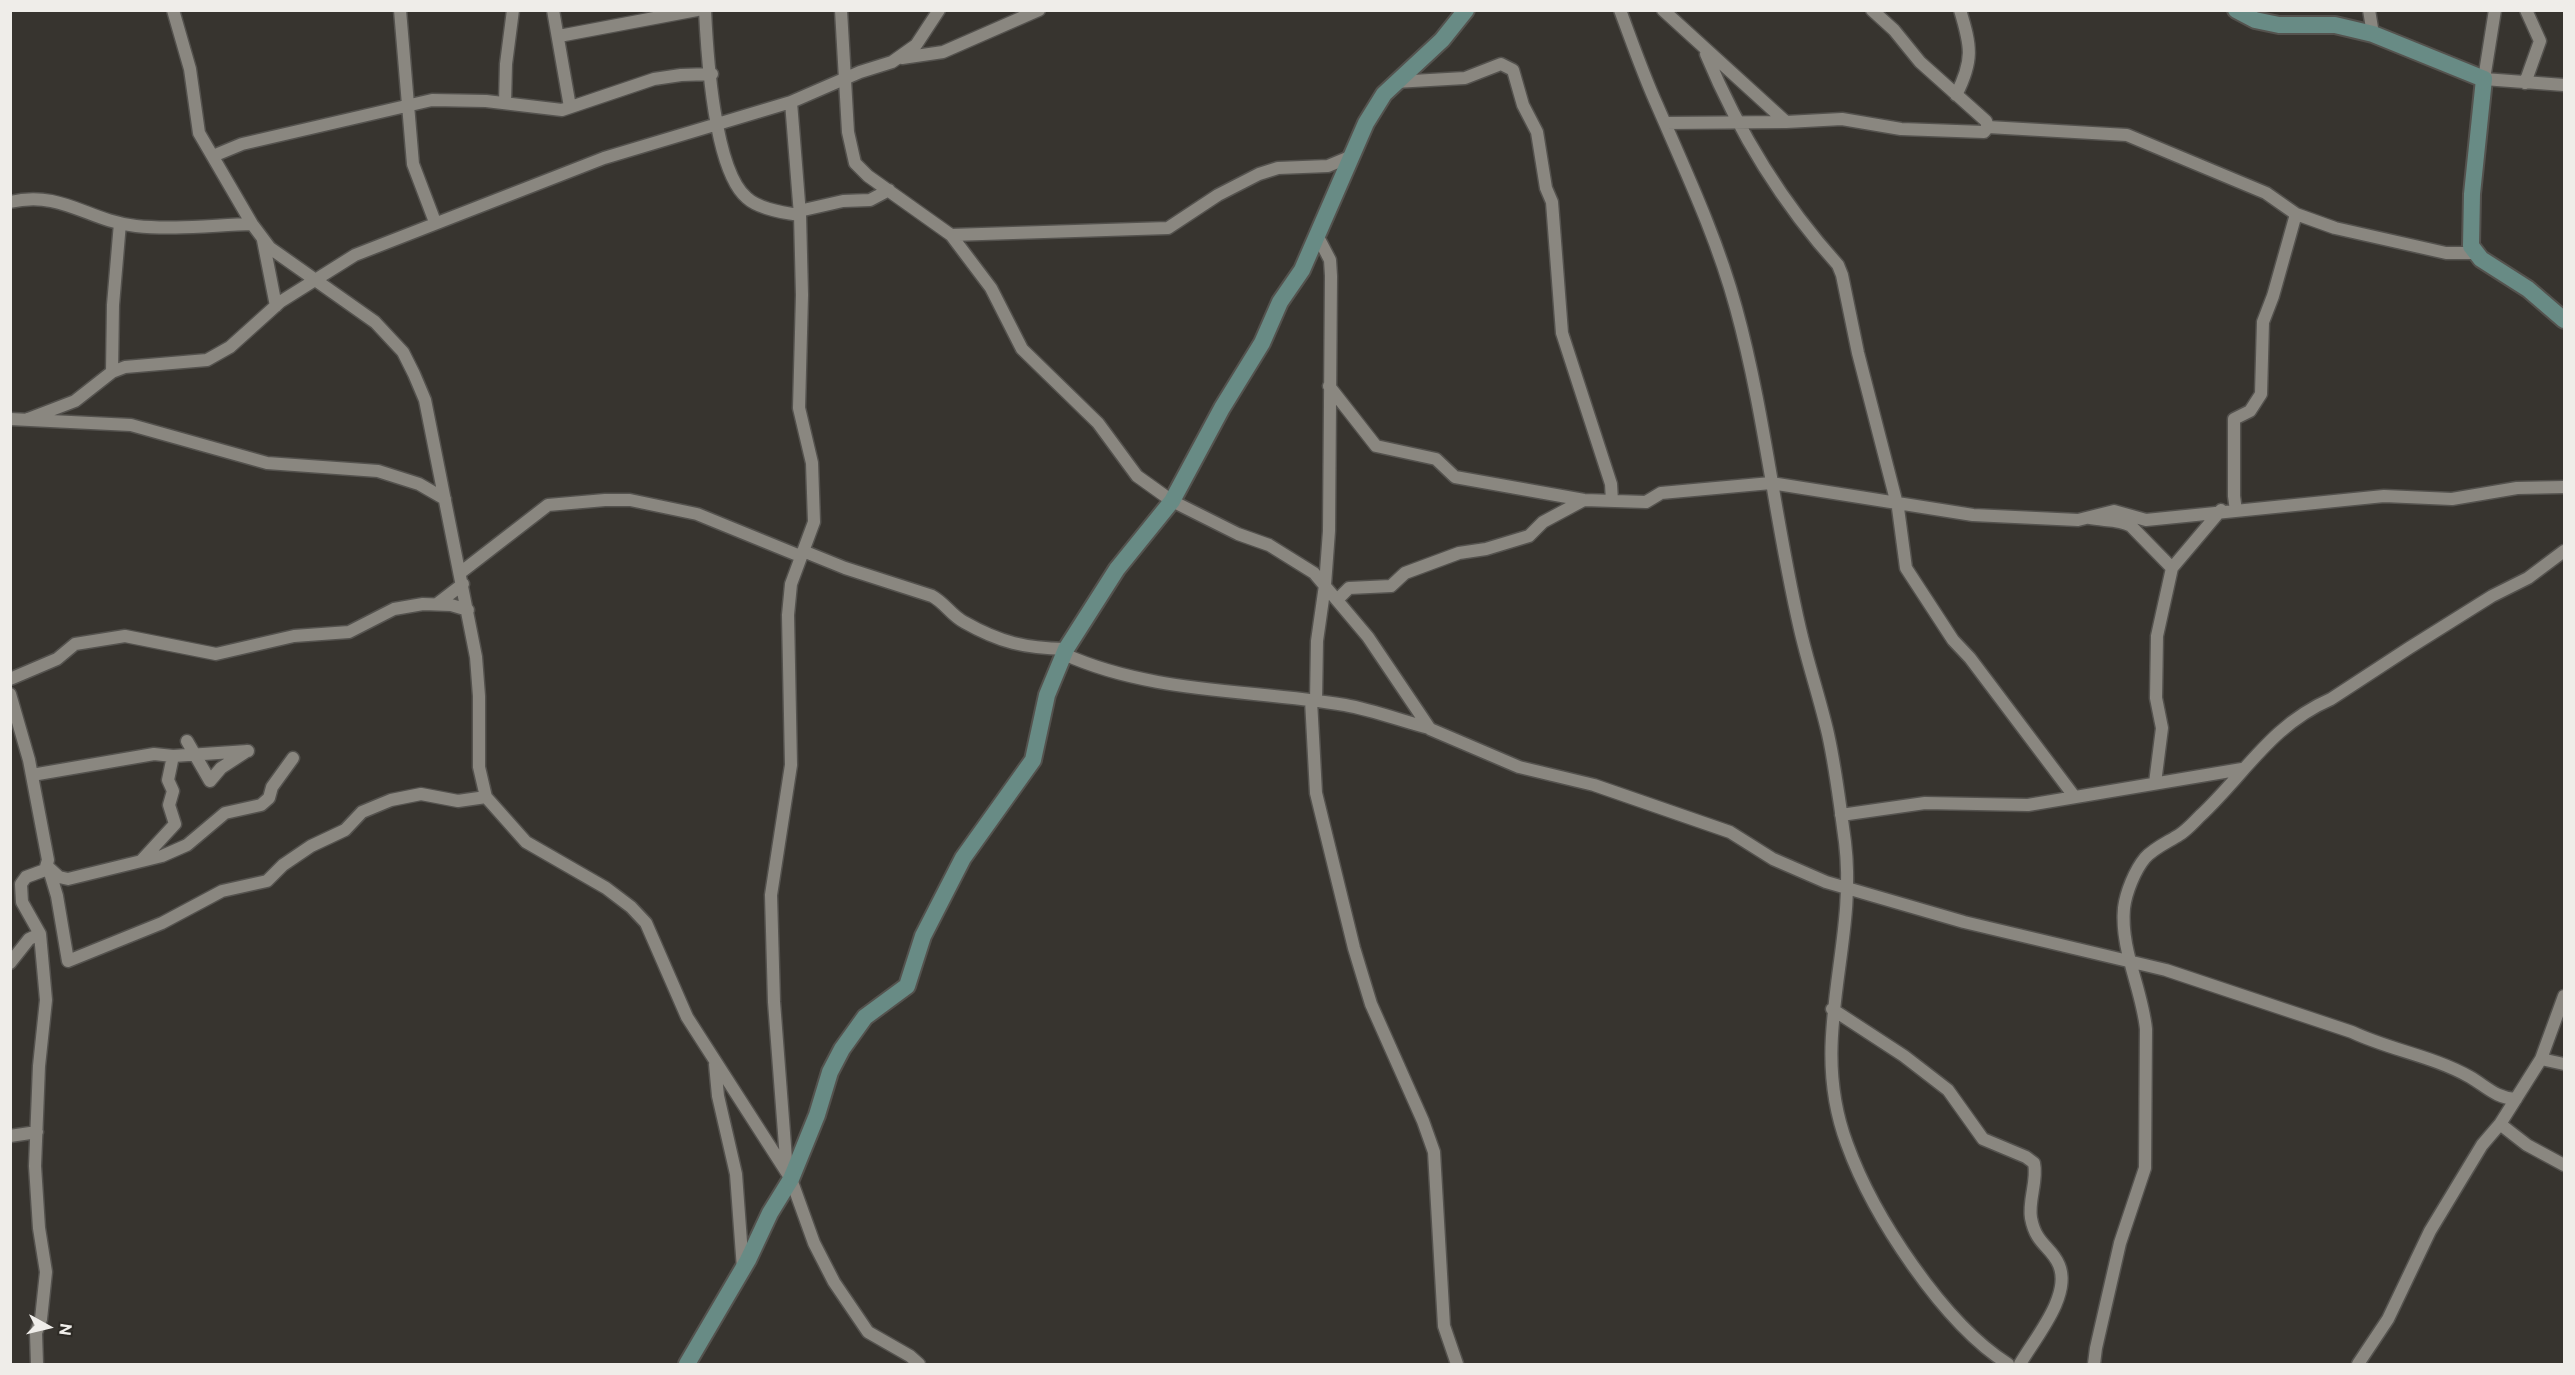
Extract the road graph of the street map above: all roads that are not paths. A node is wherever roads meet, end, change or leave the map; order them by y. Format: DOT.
graph roads {
  1 [pos="173,10"];
  2 [pos="400,10"];
  3 [pos="513,10"];
  4 [pos="554,10"];
  5 [pos="697,10"];
  6 [pos="705,10"];
  7 [pos="841,10"];
  8 [pos="939,10"];
  9 [pos="1039,10"];
  10 [pos="1466,10"];
  11 [pos="1620,10"];
  12 [pos="1663,10"];
  13 [pos="1872,10"];
  14 [pos="1960,10"];
  15 [pos="2236,10"];
  16 [pos="2369,10"];
  17 [pos="2495,10"];
  18 [pos="2526,10"];
  19 [pos="2255,15"];
  20 [pos="2373,34"];
  21 [pos="559,36"];
  22 [pos="1704,50"];
  23 [pos="899,58"];
  24 [pos="712,74"];
  25 [pos="844,79"];
  26 [pos="2484,79"];
  27 [pos="1395,82"];
  28 [pos="2525,83"];
  29 [pos="2565,85"];
  30 [pos="1956,95"];
  31 [pos="791,102"];
  32 [pos="505,103"];
  33 [pos="409,106"];
  34 [pos="570,107"];
  35 [pos="1786,122"];
  36 [pos="1665,123"];
  37 [pos="716,124"];
  38 [pos="1738,124"];
  39 [pos="1988,127"];
  40 [pos="1353,155"];
  41 [pos="213,156"];
  42 [pos="889,190"];
  43 [pos="10,202"];
  44 [pos="800,213"];
  45 [pos="2296,214"];
  46 [pos="435,222"];
  47 [pos="120,223"];
  48 [pos="252,224"];
  49 [pos="951,235"];
  50 [pos="1317,235"];
  51 [pos="262,239"];
  52 [pos="2474,253"];
  53 [pos="316,280"];
  54 [pos="276,306"];
  55 [pos="2565,320"];
  56 [pos="112,372"];
  57 [pos="1329,386"];
  58 [pos="28,419"];
  59 [pos="10,420"];
  60 [pos="1771,483"];
  61 [pos="2565,487"];
  62 [pos="2234,495"];
  63 [pos="445,499"];
  64 [pos="1584,500"];
  65 [pos="1172,501"];
  66 [pos="1612,501"];
  67 [pos="1896,501"];
  68 [pos="2236,511"];
  69 [pos="2219,513"];
  70 [pos="2131,521"];
  71 [pos="2565,551"];
  72 [pos="802,553"];
  73 [pos="2172,568"];
  74 [pos="461,579"];
  75 [pos="1325,585"];
  76 [pos="1337,600"];
  77 [pos="437,604"];
  78 [pos="468,610"];
  79 [pos="1065,651"];
  80 [pos="10,679"];
  81 [pos="10,694"];
  82 [pos="1314,700"];
  83 [pos="1430,729"];
  84 [pos="187,741"];
  85 [pos="173,756"];
  86 [pos="293,758"];
  87 [pos="2242,769"];
  88 [pos="32,775"];
  89 [pos="2155,783"];
  90 [pos="2074,796"];
  91 [pos="486,797"];
  92 [pos="1841,815"];
  93 [pos="141,861"];
  94 [pos="48,866"];
  95 [pos="16,881"];
  96 [pos="1849,888"];
  97 [pos="40,934"];
  98 [pos="2130,961"];
  99 [pos="10,963"];
  100 [pos="2565,996"];
  101 [pos="1832,1009"];
  102 [pos="2541,1059"];
  103 [pos="715,1063"];
  104 [pos="2565,1064"];
  105 [pos="2492,1093"];
  106 [pos="2516,1099"];
  107 [pos="2502,1121"];
  108 [pos="38,1132"];
  109 [pos="10,1136"];
  110 [pos="2565,1165"];
  111 [pos="789,1177"];
  112 [pos="743,1269"];
  113 [pos="1994,1360"];
  114 [pos="37,1365"];
  115 [pos="687,1365"];
  116 [pos="919,1365"];
  117 [pos="1456,1365"];
  118 [pos="2008,1365"];
  119 [pos="2020,1365"];
  120 [pos="2094,1365"];
  121 [pos="2358,1365"];
  1 -- 41 [label="street"];
  2 -- 33 [label="street"];
  3 -- 32 [label="street"];
  4 -- 21 [label="street"];
  5 -- 21 [label="street"];
  6 -- 24 [label="street"];
  7 -- 25 [label="street"];
  8 -- 23 [label="street"];
  9 -- 23 [label="street"];
  10 -- 27 [label="street"];
  11 -- 36 [label="street"];
  12 -- 22 [label="street"];
  13 -- 30 [label="street"];
  14 -- 30 [label="street"];
  15 -- 19 [label="street"];
  16 -- 20 [label="street"];
  17 -- 26 [label="street"];
  18 -- 28 [label="street"];
  19 -- 20 [label="street"];
  20 -- 26 [label="street"];
  21 -- 34 [label="street"];
  22 -- 35 [label="street"];
  22 -- 38 [label="street"];
  23 -- 25 [label="street"];
  24 -- 34 [label="street"];
  24 -- 37 [label="street"];
  25 -- 31 [label="street"];
  25 -- 42 [label="street"];
  26 -- 28 [label="street"];
  26 -- 52 [label="street"];
  27 -- 40 [label="street"];
  27 -- 66 [label="street"];
  28 -- 29 [label="street"];
  30 -- 39 [label="street"];
  31 -- 37 [label="street"];
  31 -- 44 [label="street"];
  32 -- 33 [label="street"];
  32 -- 34 [label="street"];
  33 -- 41 [label="street"];
  33 -- 46 [label="street"];
  35 -- 38 [label="street"];
  35 -- 39 [label="street"];
  36 -- 38 [label="street"];
  36 -- 60 [label="street"];
  37 -- 44 [label="street"];
  37 -- 46 [label="street"];
  38 -- 67 [label="street"];
  39 -- 45 [label="street"];
  40 -- 49 [label="street"];
  40 -- 50 [label="street"];
  41 -- 48 [label="street"];
  42 -- 44 [label="street"];
  42 -- 49 [label="street"];
  43 -- 47 [label="street"];
  44 -- 72 [label="street"];
  45 -- 52 [label="street"];
  45 -- 62 [label="street"];
  46 -- 53 [label="street"];
  47 -- 48 [label="street"];
  47 -- 56 [label="street"];
  48 -- 51 [label="street"];
  49 -- 65 [label="street"];
  50 -- 57 [label="street"];
  50 -- 65 [label="street"];
  51 -- 53 [label="street"];
  51 -- 54 [label="street"];
  52 -- 55 [label="street"];
  53 -- 54 [label="street"];
  53 -- 63 [label="street"];
  54 -- 56 [label="street"];
  56 -- 58 [label="street"];
  57 -- 64 [label="street"];
  57 -- 75 [label="street"];
  58 -- 59 [label="street"];
  58 -- 63 [label="street"];
  60 -- 66 [label="street"];
  60 -- 67 [label="street"];
  60 -- 92 [label="street"];
  61 -- 68 [label="street"];
  62 -- 68 [label="street"];
  62 -- 69 [label="street"];
  63 -- 74 [label="street"];
  64 -- 66 [label="street"];
  64 -- 76 [label="street"];
  65 -- 75 [label="street"];
  65 -- 79 [label="street"];
  67 -- 70 [label="street"];
  67 -- 90 [label="street"];
  68 -- 69 [label="street"];
  69 -- 70 [label="street"];
  69 -- 73 [label="street"];
  70 -- 73 [label="street"];
  71 -- 87 [label="street"];
  72 -- 74 [label="street"];
  72 -- 79 [label="street"];
  72 -- 111 [label="street"];
  73 -- 89 [label="street"];
  74 -- 77 [label="street"];
  74 -- 78 [label="street"];
  75 -- 76 [label="street"];
  75 -- 82 [label="street"];
  76 -- 83 [label="street"];
  77 -- 78 [label="street"];
  77 -- 80 [label="street"];
  78 -- 91 [label="street"];
  79 -- 82 [label="street"];
  79 -- 111 [label="street"];
  81 -- 88 [label="street"];
  82 -- 83 [label="street"];
  82 -- 117 [label="street"];
  83 -- 96 [label="street"];
  84 -- 85 [label="street"];
  85 -- 88 [label="street"];
  85 -- 93 [label="street"];
  86 -- 93 [label="street"];
  87 -- 89 [label="street"];
  87 -- 98 [label="street"];
  88 -- 94 [label="street"];
  89 -- 90 [label="street"];
  90 -- 92 [label="street"];
  91 -- 94 [label="street"];
  91 -- 103 [label="street"];
  92 -- 96 [label="street"];
  93 -- 94 [label="street"];
  94 -- 95 [label="street"];
  95 -- 97 [label="street"];
  96 -- 98 [label="street"];
  96 -- 101 [label="street"];
  97 -- 99 [label="street"];
  97 -- 108 [label="street"];
  98 -- 105 [label="street"];
  98 -- 120 [label="street"];
  100 -- 102 [label="street"];
  101 -- 113 [label="street"];
  101 -- 119 [label="street"];
  102 -- 104 [label="street"];
  102 -- 106 [label="street"];
  103 -- 111 [label="street"];
  103 -- 112 [label="street"];
  105 -- 106 [label="street"];
  105 -- 107 [label="street"];
  106 -- 107 [label="street"];
  107 -- 110 [label="street"];
  107 -- 121 [label="street"];
  108 -- 109 [label="street"];
  108 -- 114 [label="street"];
  111 -- 112 [label="street"];
  111 -- 116 [label="street"];
  112 -- 115 [label="street"];
  113 -- 118 [label="street"];
}
